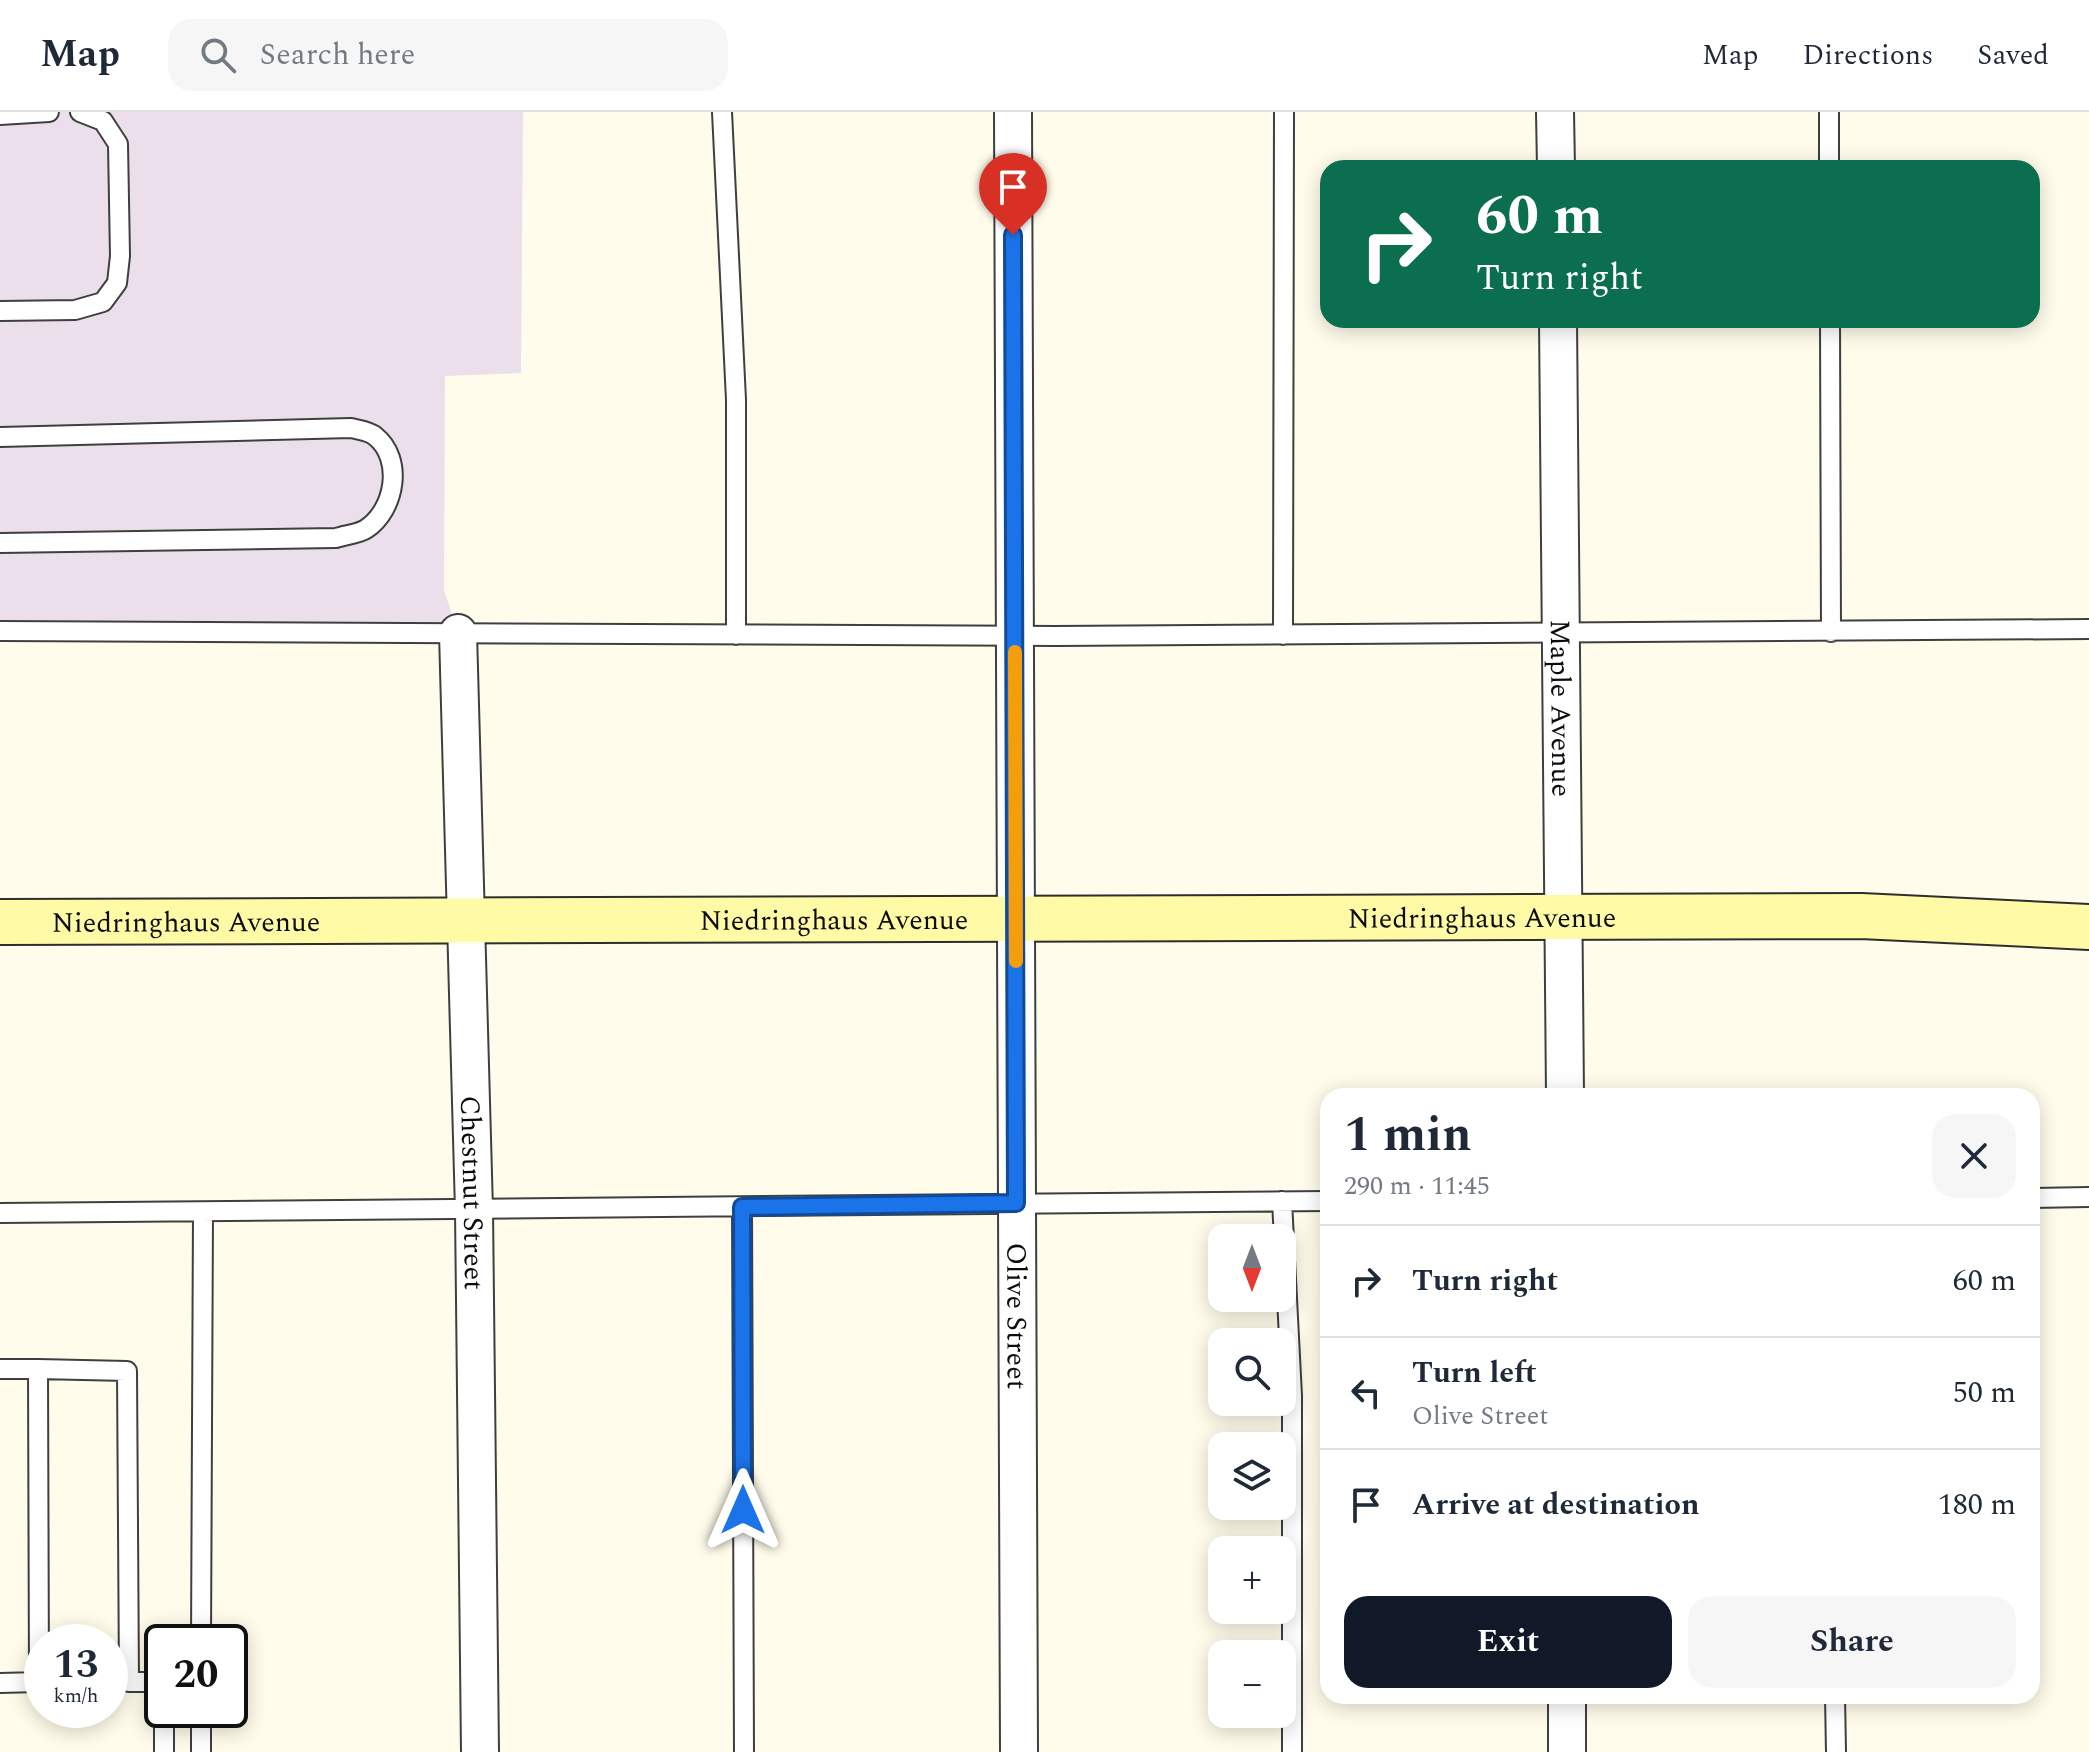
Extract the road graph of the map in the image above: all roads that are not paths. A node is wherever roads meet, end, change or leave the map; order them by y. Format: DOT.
graph roads {
  1 [pos="49,112"];
  2 [pos="80,112"];
  3 [pos="722,112"];
  4 [pos="1013,112"];
  5 [pos="1284,112"];
  6 [pos="1555,112"];
  7 [pos="1829,112"];
  8 [pos="0,115"];
  9 [pos="1556,160"];
  10 [pos="1829,160"];
  11 [pos="0,311"];
  12 [pos="1558,328"];
  13 [pos="1830,328"];
  14 [pos="0,437"];
  15 [pos="0,543"];
  16 [pos="2089,629"];
  17 [pos="0,631"];
  18 [pos="1831,632"];
  19 [pos="458,633"];
  20 [pos="1562,634"];
  21 [pos="736,635"];
  22 [pos="1283,635"];
  23 [pos="1015,636"];
  24 [pos="2089,901"];
  25 [pos="1564,915"];
  26 [pos="1861,916"];
  27 [pos="1016,918"];
  28 [pos="466,921"];
  29 [pos="0,922"];
  30 [pos="2089,927"];
  31 [pos="1565,1088"];
  32 [pos="2089,1197"];
  33 [pos="2040,1198"];
  34 [pos="1282,1201"];
  35 [pos="1320,1201"];
  36 [pos="1016,1203"];
  37 [pos="742,1207"];
  38 [pos="474,1210"];
  39 [pos="203,1212"];
  40 [pos="0,1213"];
  41 [pos="0,1369"];
  42 [pos="38,1369"];
  43 [pos="40,1624"];
  44 [pos="120,1624"];
  45 [pos="201,1624"];
  46 [pos="24,1682"];
  47 [pos="0,1683"];
  48 [pos="1567,1704"];
  49 [pos="1835,1704"];
  50 [pos="164,1728"];
  51 [pos="201,1728"];
  52 [pos="164,1752"];
  53 [pos="201,1752"];
  54 [pos="480,1752"];
  55 [pos="744,1752"];
  56 [pos="1019,1752"];
  57 [pos="1292,1752"];
  58 [pos="1567,1752"];
  59 [pos="1836,1752"];
  1 -- 8 [label="lane"];
  2 -- 11 [label="lane"];
  3 -- 21 [label="lane"];
  4 -- 23 [label="street, Olive Street"];
  5 -- 22 [label="lane"];
  6 -- 9 [label="street"];
  7 -- 10 [label="lane"];
  12 -- 20 [label="street, Maple Avenue"];
  13 -- 18 [label="lane"];
  14 -- 15 [label="lane"];
  16 -- 18 [label="lane"];
  17 -- 19 [label="lane"];
  18 -- 20 [label="lane"];
  19 -- 21 [label="lane"];
  19 -- 28 [label="street, Chestnut Street"];
  20 -- 22 [label="lane"];
  20 -- 25 [label="street, Maple Avenue"];
  21 -- 23 [label="lane"];
  22 -- 23 [label="lane"];
  23 -- 27 [label="street, Olive Street"];
  24 -- 26 [label="street, Niedringhaus Avenue"];
  25 -- 26 [label="street, Niedringhaus Avenue"];
  25 -- 27 [label="street, Niedringhaus Avenue"];
  25 -- 31 [label="street, Maple Avenue"];
  26 -- 30 [label="street, Niedringhaus Avenue"];
  27 -- 28 [label="street, Niedringhaus Avenue"];
  27 -- 36 [label="street, Olive Street"];
  28 -- 29 [label="street, Niedringhaus Avenue"];
  28 -- 38 [label="street, Chestnut Street"];
  32 -- 33 [label="lane"];
  34 -- 35 [label="lane"];
  34 -- 36 [label="lane"];
  34 -- 57 [label="lane"];
  36 -- 37 [label="lane"];
  36 -- 56 [label="street, Olive Street"];
  37 -- 38 [label="lane"];
  37 -- 55 [label="lane"];
  38 -- 39 [label="lane"];
  38 -- 54 [label="street, Chestnut Street"];
  39 -- 40 [label="lane"];
  39 -- 45 [label="lane"];
  41 -- 42 [label="lane"];
  42 -- 43 [label="lane"];
  42 -- 44 [label="lane"];
  46 -- 47 [label="lane"];
  48 -- 58 [label="street"];
  49 -- 59 [label="lane"];
  50 -- 52 [label="lane"];
  51 -- 53 [label="lane"];
}
